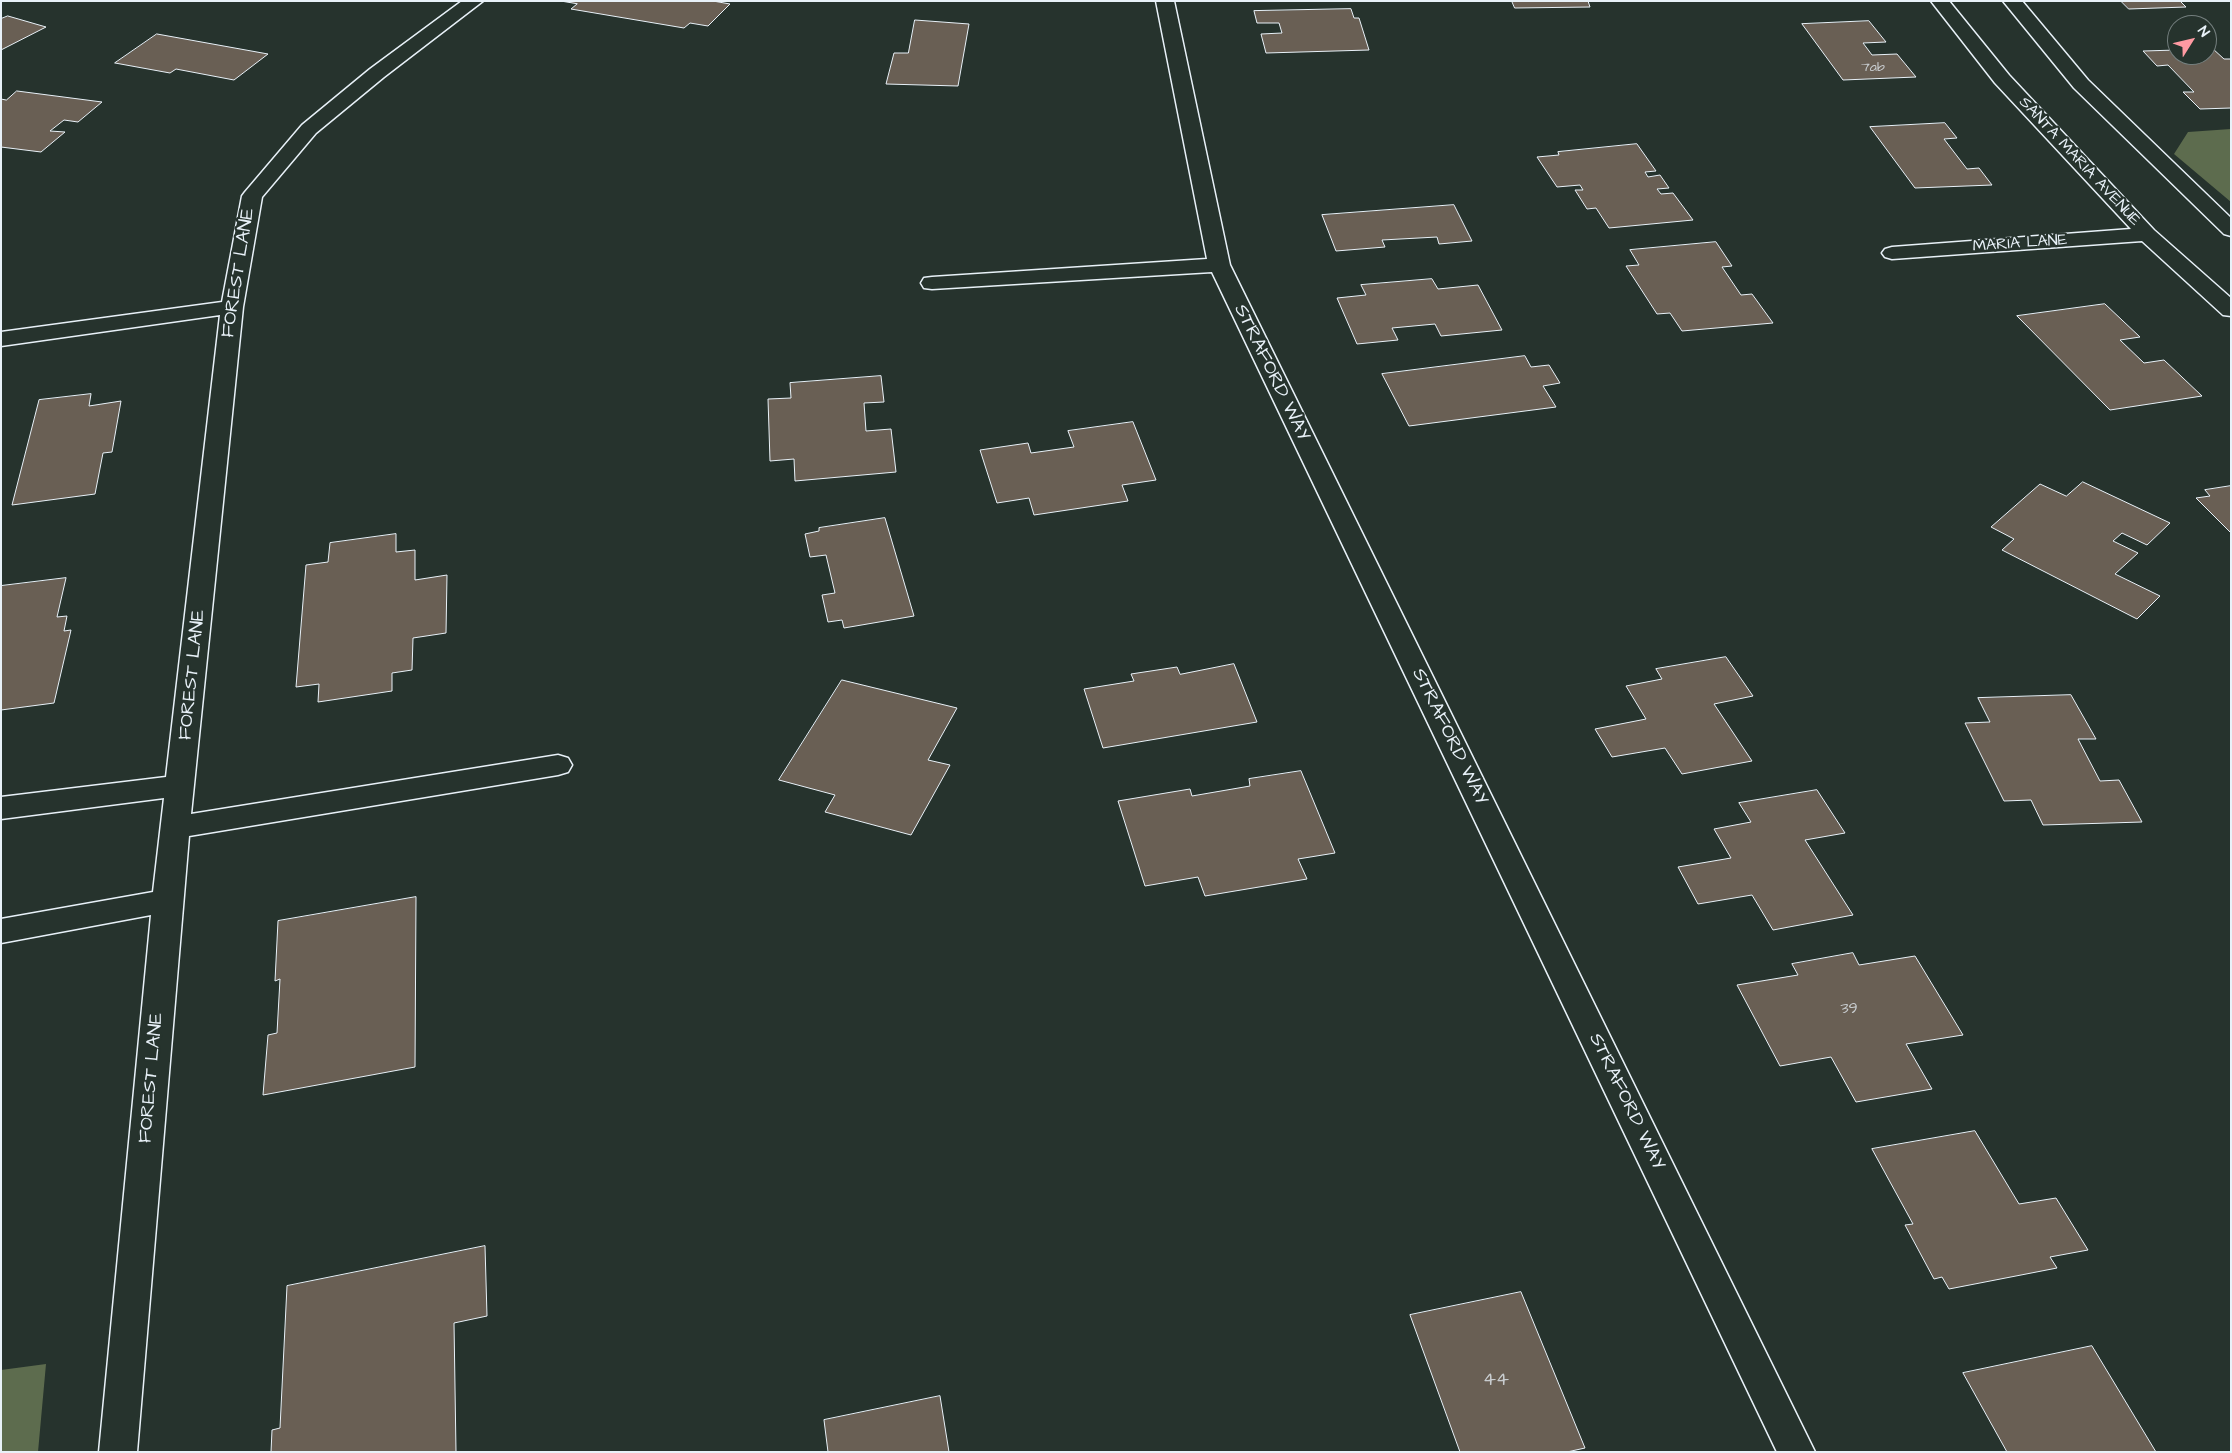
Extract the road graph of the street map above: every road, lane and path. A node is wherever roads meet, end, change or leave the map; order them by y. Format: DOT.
graph roads {
  1 [pos="474,1"];
  2 [pos="1166,1"];
  3 [pos="1940,1"];
  4 [pos="2012,1"];
  5 [pos="2231,230"];
  6 [pos="2147,234"];
  7 [pos="1892,253"];
  8 [pos="1218,265"];
  9 [pos="932,284"];
  10 [pos="232,307"];
  11 [pos="2231,310"];
  12 [pos="1,339"];
  13 [pos="558,764"];
  14 [pos="181,786"];
  15 [pos="1,808"];
  16 [pos="176,827"];
  17 [pos="167,901"];
  18 [pos="1,932"];
  19 [pos="118,1452"];
  20 [pos="1796,1452"];
  1 -- 10 [label="street, FOREST LANE"];
  2 -- 8 [label="street, STRAFORD WAY"];
  3 -- 6 [label="street, SANTA MARIA AVENUE"];
  4 -- 5 [label="street"];
  6 -- 7 [label="street, MARIA LANE"];
  6 -- 11 [label="street, SANTA MARIA AVENUE"];
  8 -- 9 [label="street"];
  8 -- 20 [label="street, STRAFORD WAY"];
  10 -- 12 [label="street"];
  10 -- 14 [label="street, FOREST LANE"];
  13 -- 16 [label="street"];
  14 -- 15 [label="street"];
  14 -- 16 [label="street, FOREST LANE"];
  16 -- 17 [label="street, FOREST LANE"];
  17 -- 18 [label="street"];
  17 -- 19 [label="street, FOREST LANE"];
}
